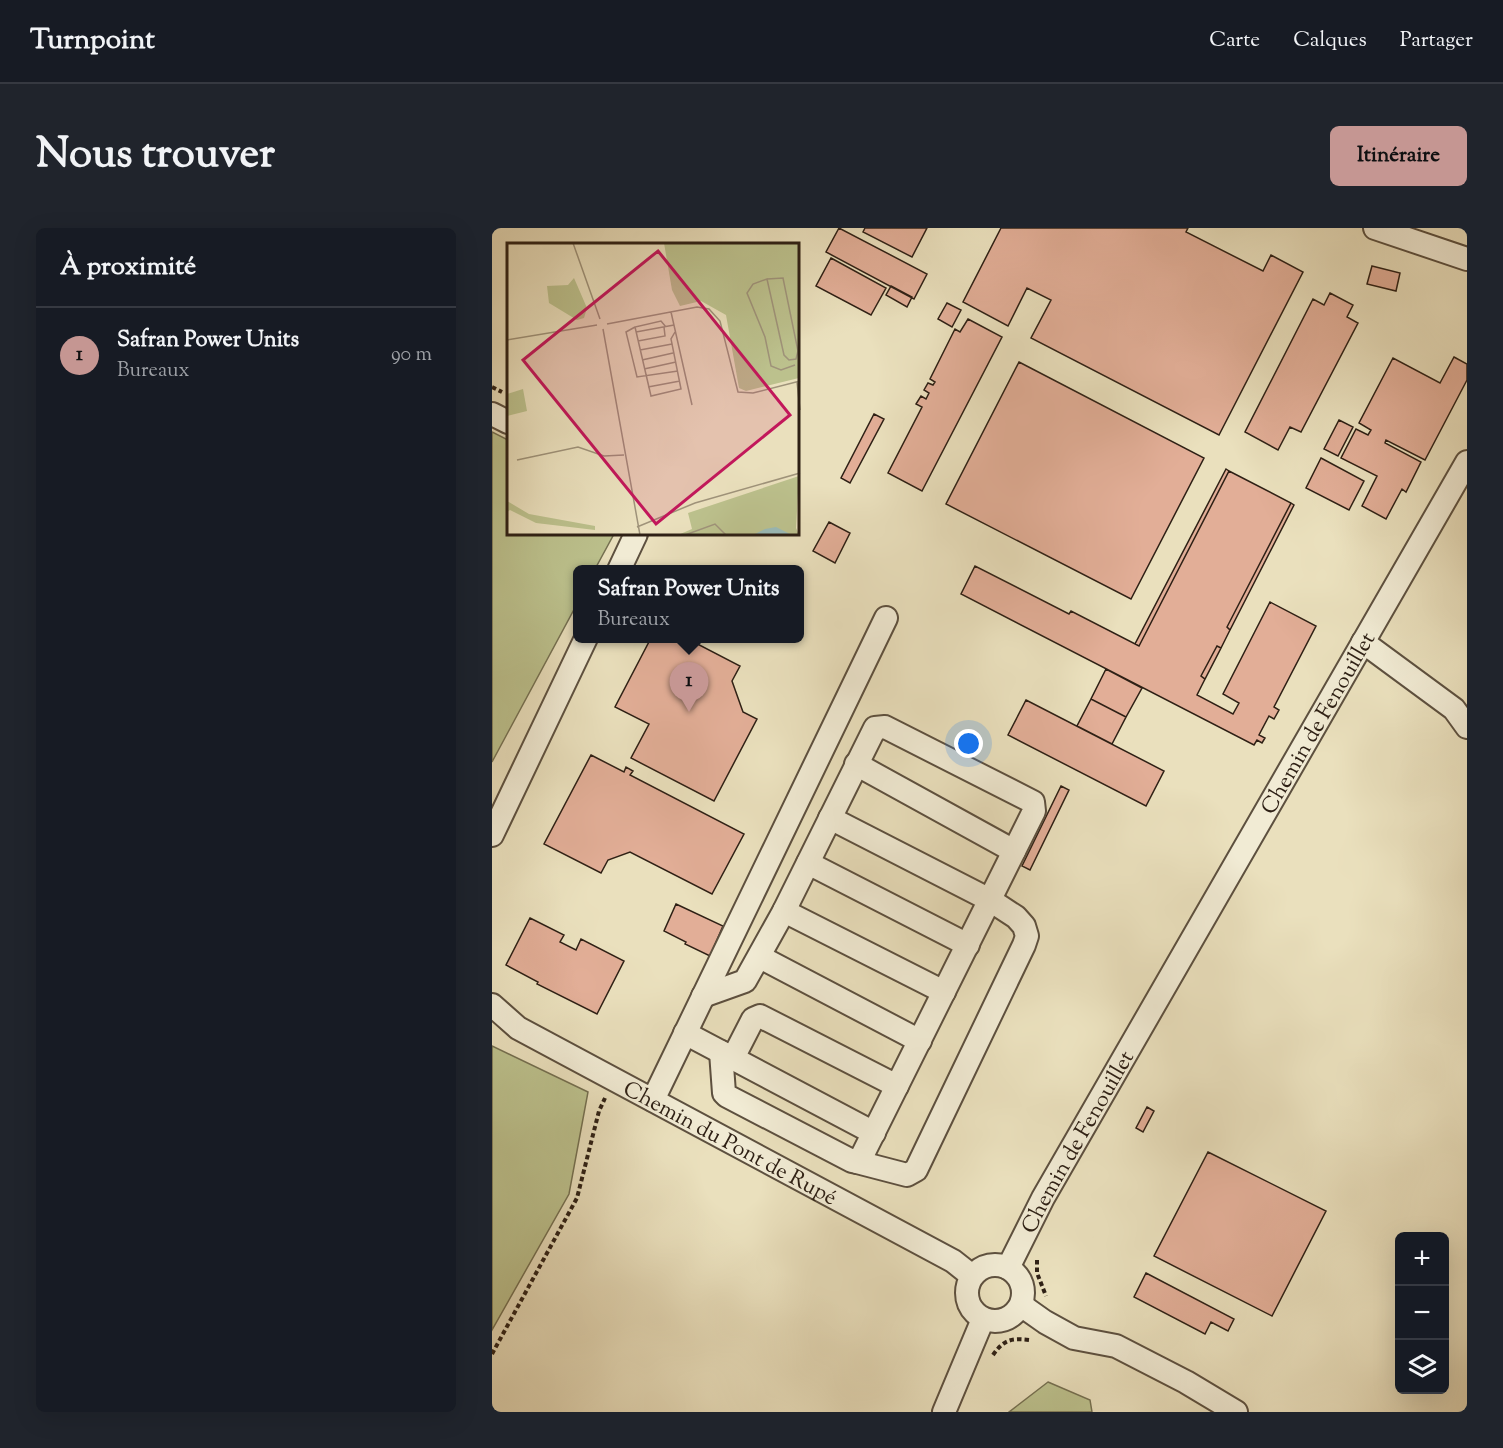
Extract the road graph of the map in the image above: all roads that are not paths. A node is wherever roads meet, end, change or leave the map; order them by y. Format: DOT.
graph roads {
  1 [pos="1375,228"];
  2 [pos="1467,259"];
  3 [pos="492,414"];
  4 [pos="507,422"];
  5 [pos="1467,462"];
  6 [pos="635,536"];
  7 [pos="621,565"];
  8 [pos="885,618"];
  9 [pos="1363,642"];
  10 [pos="584,643"];
  11 [pos="1467,727"];
  12 [pos="856,764"];
  13 [pos="830,818"];
  14 [pos="492,835"];
  15 [pos="1014,851"];
  16 [pos="808,863"];
  17 [pos="990,900"];
  18 [pos="784,911"];
  19 [pos="968,945"];
  20 [pos="760,957"];
  21 [pos="944,992"];
  22 [pos="703,996"];
  23 [pos="492,1005"];
  24 [pos="685,1033"];
  25 [pos="920,1041"];
  26 [pos="727,1055"];
  27 [pos="897,1086"];
  28 [pos="653,1100"];
  29 [pos="874,1133"];
  30 [pos="857,1162"];
  31 [pos="1008,1268"];
  32 [pos="972,1276"];
  33 [pos="1021,1305"];
  34 [pos="983,1319"];
  35 [pos="944,1412"];
  36 [pos="1236,1412"];
  1 -- 2 [label="street"];
  3 -- 4 [label="street"];
  5 -- 9 [label="street, Chemin de Fenouillet"];
  6 -- 7 [label="street"];
  8 -- 22 [label="street"];
  9 -- 11 [label="street"];
  9 -- 31 [label="street, Chemin de Fenouillet"];
  10 -- 14 [label="street"];
  12 -- 13 [label="street"];
  12 -- 15 [label="street"];
  12 -- 15 [label="street"];
  13 -- 16 [label="street"];
  13 -- 17 [label="street"];
  15 -- 17 [label="street"];
  16 -- 18 [label="street"];
  16 -- 19 [label="street"];
  17 -- 19 [label="street"];
  17 -- 30 [label="street"];
  18 -- 20 [label="street"];
  18 -- 21 [label="street"];
  19 -- 21 [label="street"];
  20 -- 22 [label="street"];
  20 -- 25 [label="street"];
  21 -- 25 [label="street"];
  22 -- 24 [label="street"];
  23 -- 28 [label="street, Chemin du Pont de Rupé"];
  24 -- 26 [label="street"];
  24 -- 28 [label="street"];
  25 -- 27 [label="street"];
  26 -- 27 [label="street"];
  26 -- 29 [label="street"];
  26 -- 30 [label="street"];
  27 -- 29 [label="street"];
  28 -- 32 [label="street, Chemin du Pont de Rupé"];
  29 -- 30 [label="street"];
  31 -- 32 [label="street"];
  31 -- 33 [label="street"];
  32 -- 34 [label="street"];
  33 -- 34 [label="street"];
  33 -- 36 [label="street"];
  34 -- 35 [label="street"];
}
